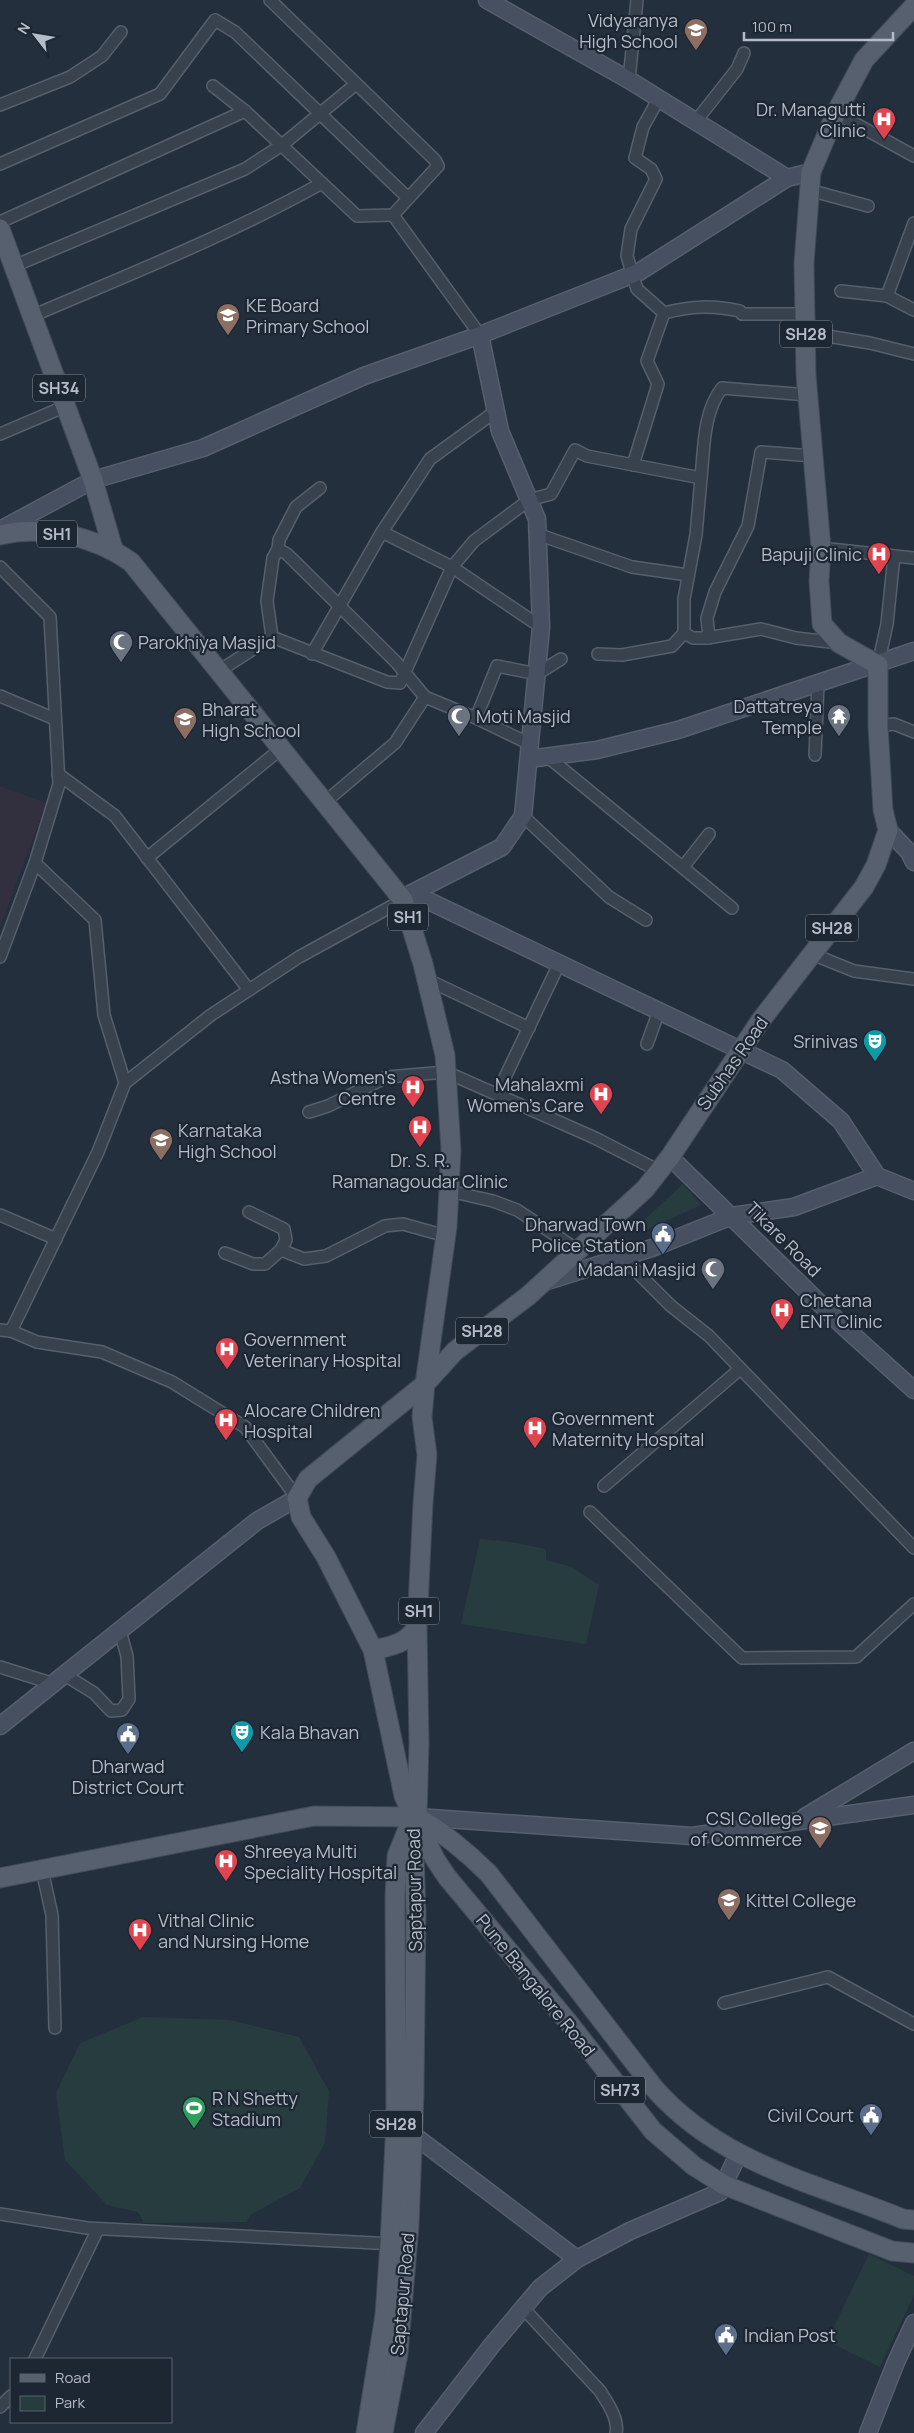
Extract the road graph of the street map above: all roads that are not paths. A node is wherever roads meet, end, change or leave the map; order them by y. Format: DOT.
graph roads {
  1 [pos="270,0"];
  2 [pos="637,0"];
  3 [pos="492,1"];
  4 [pos="914,6"];
  5 [pos="121,32"];
  6 [pos="744,54"];
  7 [pos="629,80"];
  8 [pos="356,84"];
  9 [pos="213,86"];
  10 [pos="659,98"];
  11 [pos="0,105"];
  12 [pos="245,111"];
  13 [pos="836,113"];
  14 [pos="320,114"];
  15 [pos="696,121"];
  16 [pos="282,145"];
  17 [pos="914,156"];
  18 [pos="0,164"];
  19 [pos="810,172"];
  20 [pos="787,178"];
  21 [pos="322,183"];
  22 [pos="809,190"];
  23 [pos="408,198"];
  24 [pos="868,206"];
  25 [pos="393,215"];
  26 [pos="0,222"];
  27 [pos="914,223"];
  28 [pos="0,229"];
  29 [pos="14,266"];
  30 [pos="634,274"];
  31 [pos="841,291"];
  32 [pos="887,296"];
  33 [pos="914,310"];
  34 [pos="664,313"];
  35 [pos="805,314"];
  36 [pos="32,316"];
  37 [pos="480,335"];
  38 [pos="806,342"];
  39 [pos="914,354"];
  40 [pos="808,395"];
  41 [pos="66,406"];
  42 [pos="496,411"];
  43 [pos="0,434"];
  44 [pos="812,456"];
  45 [pos="633,465"];
  46 [pos="701,478"];
  47 [pos="93,480"];
  48 [pos="320,488"];
  49 [pos="529,500"];
  50 [pos="0,530"];
  51 [pos="382,532"];
  52 [pos="537,534"];
  53 [pos="0,535"];
  54 [pos="821,548"];
  55 [pos="113,549"];
  56 [pos="278,549"];
  57 [pos="894,556"];
  58 [pos="914,558"];
  59 [pos="0,567"];
  60 [pos="452,567"];
  61 [pos="688,575"];
  62 [pos="339,606"];
  63 [pos="541,627"];
  64 [pos="684,633"];
  65 [pos="272,637"];
  66 [pos="709,638"];
  67 [pos="839,643"];
  68 [pos="914,651"];
  69 [pos="312,654"];
  70 [pos="598,654"];
  71 [pos="561,660"];
  72 [pos="878,665"];
  73 [pos="219,671"];
  74 [pos="404,673"];
  75 [pos="537,674"];
  76 [pos="818,684"];
  77 [pos="0,696"];
  78 [pos="425,697"];
  79 [pos="55,718"];
  80 [pos="476,718"];
  81 [pos="878,726"];
  82 [pos="914,732"];
  83 [pos="282,748"];
  84 [pos="529,752"];
  85 [pos="815,755"];
  86 [pos="548,757"];
  87 [pos="58,774"];
  88 [pos="325,802"];
  89 [pos="523,816"];
  90 [pos="888,830"];
  91 [pos="709,834"];
  92 [pos="147,858"];
  93 [pos="914,862"];
  94 [pos="35,863"];
  95 [pos="683,867"];
  96 [pos="408,896"];
  97 [pos="732,908"];
  98 [pos="646,920"];
  99 [pos="812,954"];
  100 [pos="0,957"];
  101 [pos="559,964"];
  102 [pos="914,978"];
  103 [pos="426,979"];
  104 [pos="249,990"];
  105 [pos="659,1011"];
  106 [pos="528,1028"];
  107 [pos="647,1044"];
  108 [pos="741,1050"];
  109 [pos="446,1072"];
  110 [pos="125,1083"];
  111 [pos="496,1094"];
  112 [pos="309,1112"];
  113 [pos="664,1164"];
  114 [pos="877,1176"];
  115 [pos="914,1191"];
  116 [pos="449,1192"];
  117 [pos="248,1212"];
  118 [pos="0,1215"];
  119 [pos="732,1216"];
  120 [pos="446,1236"];
  121 [pos="56,1239"];
  122 [pos="281,1250"];
  123 [pos="578,1250"];
  124 [pos="225,1253"];
  125 [pos="622,1257"];
  126 [pos="543,1282"];
  127 [pos="6,1330"];
  128 [pos="740,1368"];
  129 [pos="425,1384"];
  130 [pos="914,1390"];
  131 [pos="604,1486"];
  132 [pos="297,1498"];
  133 [pos="590,1512"];
  134 [pos="914,1548"];
  135 [pos="914,1604"];
  136 [pos="417,1627"];
  137 [pos="120,1631"];
  138 [pos="373,1650"];
  139 [pos="0,1667"];
  140 [pos="60,1680"];
  141 [pos="0,1726"];
  142 [pos="914,1751"];
  143 [pos="914,1805"];
  144 [pos="415,1816"];
  145 [pos="799,1821"];
  146 [pos="42,1870"];
  147 [pos="0,1878"];
  148 [pos="724,2003"];
  149 [pos="914,2024"];
  150 [pos="55,2028"];
  151 [pos="396,2122"];
  152 [pos="413,2134"];
  153 [pos="738,2155"];
  154 [pos="724,2185"];
  155 [pos="0,2214"];
  156 [pos="914,2220"];
  157 [pos="98,2228"];
  158 [pos="398,2244"];
  159 [pos="914,2253"];
  160 [pos="577,2259"];
  161 [pos="524,2309"];
  162 [pos="914,2323"];
  163 [pos="35,2358"];
  164 [pos="10,2397"];
  165 [pos="0,2407"];
  166 [pos="366,2433"];
  167 [pos="383,2433"];
  168 [pos="424,2433"];
  169 [pos="616,2433"];
  170 [pos="868,2433"];
  1 -- 8 [label="street"];
  2 -- 7 [label="street"];
  3 -- 7 [label="street"];
  4 -- 13 [label="main road, SH28"];
  5 -- 11 [label="street"];
  6 -- 15 [label="street"];
  7 -- 10 [label="street"];
  8 -- 14 [label="street"];
  8 -- 23 [label="street"];
  9 -- 12 [label="street"];
  10 -- 15 [label="street"];
  10 -- 30 [label="street"];
  12 -- 16 [label="street"];
  12 -- 26 [label="street"];
  13 -- 17 [label="street"];
  13 -- 19 [label="main road, SH28"];
  14 -- 16 [label="street"];
  14 -- 18 [label="street"];
  14 -- 23 [label="street"];
  15 -- 20 [label="street"];
  16 -- 21 [label="street"];
  16 -- 29 [label="street"];
  19 -- 20 [label="street"];
  19 -- 22 [label="main road, SH28"];
  20 -- 30 [label="street"];
  21 -- 25 [label="street"];
  21 -- 36 [label="street"];
  22 -- 24 [label="street"];
  22 -- 35 [label="main road, SH28"];
  23 -- 25 [label="street"];
  25 -- 37 [label="street"];
  27 -- 32 [label="street"];
  28 -- 29 [label="main road, SH34"];
  29 -- 36 [label="main road, SH34"];
  30 -- 34 [label="street"];
  30 -- 37 [label="street"];
  31 -- 32 [label="street"];
  32 -- 33 [label="street"];
  34 -- 35 [label="street"];
  34 -- 45 [label="street"];
  35 -- 38 [label="main road, SH28"];
  36 -- 41 [label="main road, SH34"];
  37 -- 42 [label="street"];
  37 -- 47 [label="street"];
  38 -- 39 [label="street"];
  38 -- 40 [label="main road, SH28"];
  40 -- 44 [label="main road, SH28"];
  40 -- 46 [label="street"];
  41 -- 43 [label="street"];
  41 -- 47 [label="main road, SH34"];
  42 -- 49 [label="street"];
  42 -- 51 [label="street"];
  44 -- 54 [label="main road, SH28"];
  44 -- 66 [label="street"];
  45 -- 46 [label="street"];
  45 -- 49 [label="street"];
  46 -- 61 [label="street"];
  47 -- 50 [label="street"];
  47 -- 55 [label="main road, SH34"];
  48 -- 56 [label="street"];
  49 -- 52 [label="street"];
  49 -- 60 [label="street"];
  51 -- 60 [label="street"];
  51 -- 62 [label="street"];
  52 -- 61 [label="street"];
  52 -- 63 [label="street"];
  53 -- 55 [label="main road, SH1"];
  54 -- 57 [label="street"];
  54 -- 67 [label="main road, SH28"];
  55 -- 73 [label="main road, SH1"];
  56 -- 62 [label="street"];
  56 -- 65 [label="street"];
  57 -- 58 [label="street"];
  57 -- 72 [label="street"];
  59 -- 79 [label="street"];
  60 -- 63 [label="street"];
  60 -- 74 [label="street"];
  61 -- 64 [label="street"];
  62 -- 69 [label="street"];
  62 -- 74 [label="street"];
  63 -- 75 [label="street"];
  64 -- 66 [label="street"];
  64 -- 70 [label="street"];
  65 -- 69 [label="street"];
  65 -- 73 [label="street"];
  66 -- 67 [label="street"];
  67 -- 72 [label="main road, SH28"];
  68 -- 72 [label="street"];
  69 -- 74 [label="street"];
  71 -- 75 [label="street"];
  72 -- 76 [label="street"];
  72 -- 81 [label="main road"];
  73 -- 83 [label="main road, SH1"];
  74 -- 78 [label="street"];
  75 -- 80 [label="street"];
  75 -- 84 [label="street"];
  76 -- 85 [label="street"];
  76 -- 86 [label="street"];
  77 -- 79 [label="street"];
  78 -- 80 [label="street"];
  78 -- 88 [label="street"];
  79 -- 87 [label="street"];
  80 -- 84 [label="street"];
  81 -- 82 [label="street"];
  81 -- 90 [label="main road"];
  83 -- 88 [label="main road, SH1"];
  83 -- 92 [label="street"];
  84 -- 86 [label="street"];
  84 -- 89 [label="street"];
  86 -- 95 [label="street"];
  87 -- 92 [label="street"];
  87 -- 94 [label="street"];
  88 -- 96 [label="main road, SH1"];
  89 -- 96 [label="street"];
  89 -- 98 [label="street"];
  90 -- 93 [label="street"];
  90 -- 99 [label="main road, Subhas Road / SH28"];
  91 -- 95 [label="street"];
  92 -- 104 [label="street"];
  94 -- 100 [label="street"];
  94 -- 110 [label="street"];
  95 -- 97 [label="street"];
  96 -- 101 [label="street"];
  96 -- 103 [label="main road, SH1"];
  96 -- 104 [label="street"];
  99 -- 102 [label="street"];
  99 -- 108 [label="main road, Subhas Road / SH28"];
  101 -- 105 [label="street"];
  101 -- 106 [label="street"];
  103 -- 106 [label="street"];
  103 -- 109 [label="main road, SH1"];
  104 -- 110 [label="street"];
  105 -- 107 [label="street"];
  105 -- 108 [label="street"];
  106 -- 111 [label="street"];
  108 -- 113 [label="main road, Subhas Road / SH28"];
  108 -- 114 [label="street"];
  109 -- 111 [label="street"];
  109 -- 112 [label="street"];
  109 -- 116 [label="main road, SH1"];
  110 -- 121 [label="street"];
  111 -- 113 [label="street"];
  113 -- 119 [label="street, Tikare Road"];
  113 -- 123 [label="main road, Subhas Road / SH28"];
  114 -- 115 [label="street"];
  114 -- 119 [label="street"];
  116 -- 120 [label="main road, SH1"];
  116 -- 123 [label="street"];
  117 -- 122 [label="street"];
  118 -- 121 [label="street"];
  119 -- 125 [label="street"];
  119 -- 130 [label="street, Tikare Road"];
  120 -- 122 [label="street"];
  120 -- 129 [label="main road, SH1"];
  121 -- 127 [label="street"];
  122 -- 124 [label="street"];
  123 -- 126 [label="main road, Subhas Road / SH28"];
  125 -- 126 [label="street"];
  125 -- 128 [label="street"];
  126 -- 129 [label="main road, Subhas Road / SH28"];
  127 -- 132 [label="street"];
  128 -- 131 [label="street"];
  128 -- 134 [label="street"];
  129 -- 132 [label="main road, Subhas Road"];
  129 -- 136 [label="main road, SH1"];
  132 -- 137 [label="street"];
  132 -- 138 [label="main road"];
  133 -- 135 [label="street"];
  136 -- 138 [label="main road"];
  136 -- 144 [label="main road, SH1"];
  137 -- 140 [label="street"];
  137 -- 140 [label="street"];
  138 -- 144 [label="main road"];
  139 -- 140 [label="street"];
  140 -- 141 [label="street"];
  142 -- 145 [label="street"];
  143 -- 145 [label="street"];
  144 -- 145 [label="street"];
  144 -- 146 [label="main road"];
  144 -- 151 [label="main road, Saptapur Road / SH28"];
  144 -- 152 [label="main road, Saptapur Road / SH28"];
  144 -- 153 [label="main road, Pune Bangalore Road / SH73"];
  144 -- 154 [label="main road, Pune Bangalore Road / SH73"];
  146 -- 147 [label="main road"];
  146 -- 150 [label="street"];
  148 -- 149 [label="street"];
  151 -- 152 [label="street"];
  151 -- 158 [label="main road, Saptapur Road / SH28"];
  152 -- 158 [label="main road, Saptapur Road / SH28"];
  152 -- 160 [label="street"];
  153 -- 154 [label="street"];
  153 -- 156 [label="main road, Pune Bangalore Road / SH73"];
  154 -- 159 [label="main road, Pune Bangalore Road / SH73"];
  154 -- 160 [label="street"];
  155 -- 157 [label="street"];
  157 -- 158 [label="street"];
  157 -- 163 [label="street"];
  158 -- 166 [label="main road, Saptapur Road / SH28"];
  158 -- 167 [label="main road, Saptapur Road / SH28"];
  160 -- 161 [label="street"];
  161 -- 168 [label="street"];
  161 -- 169 [label="street"];
  162 -- 170 [label="street"];
  164 -- 165 [label="street"];
}
